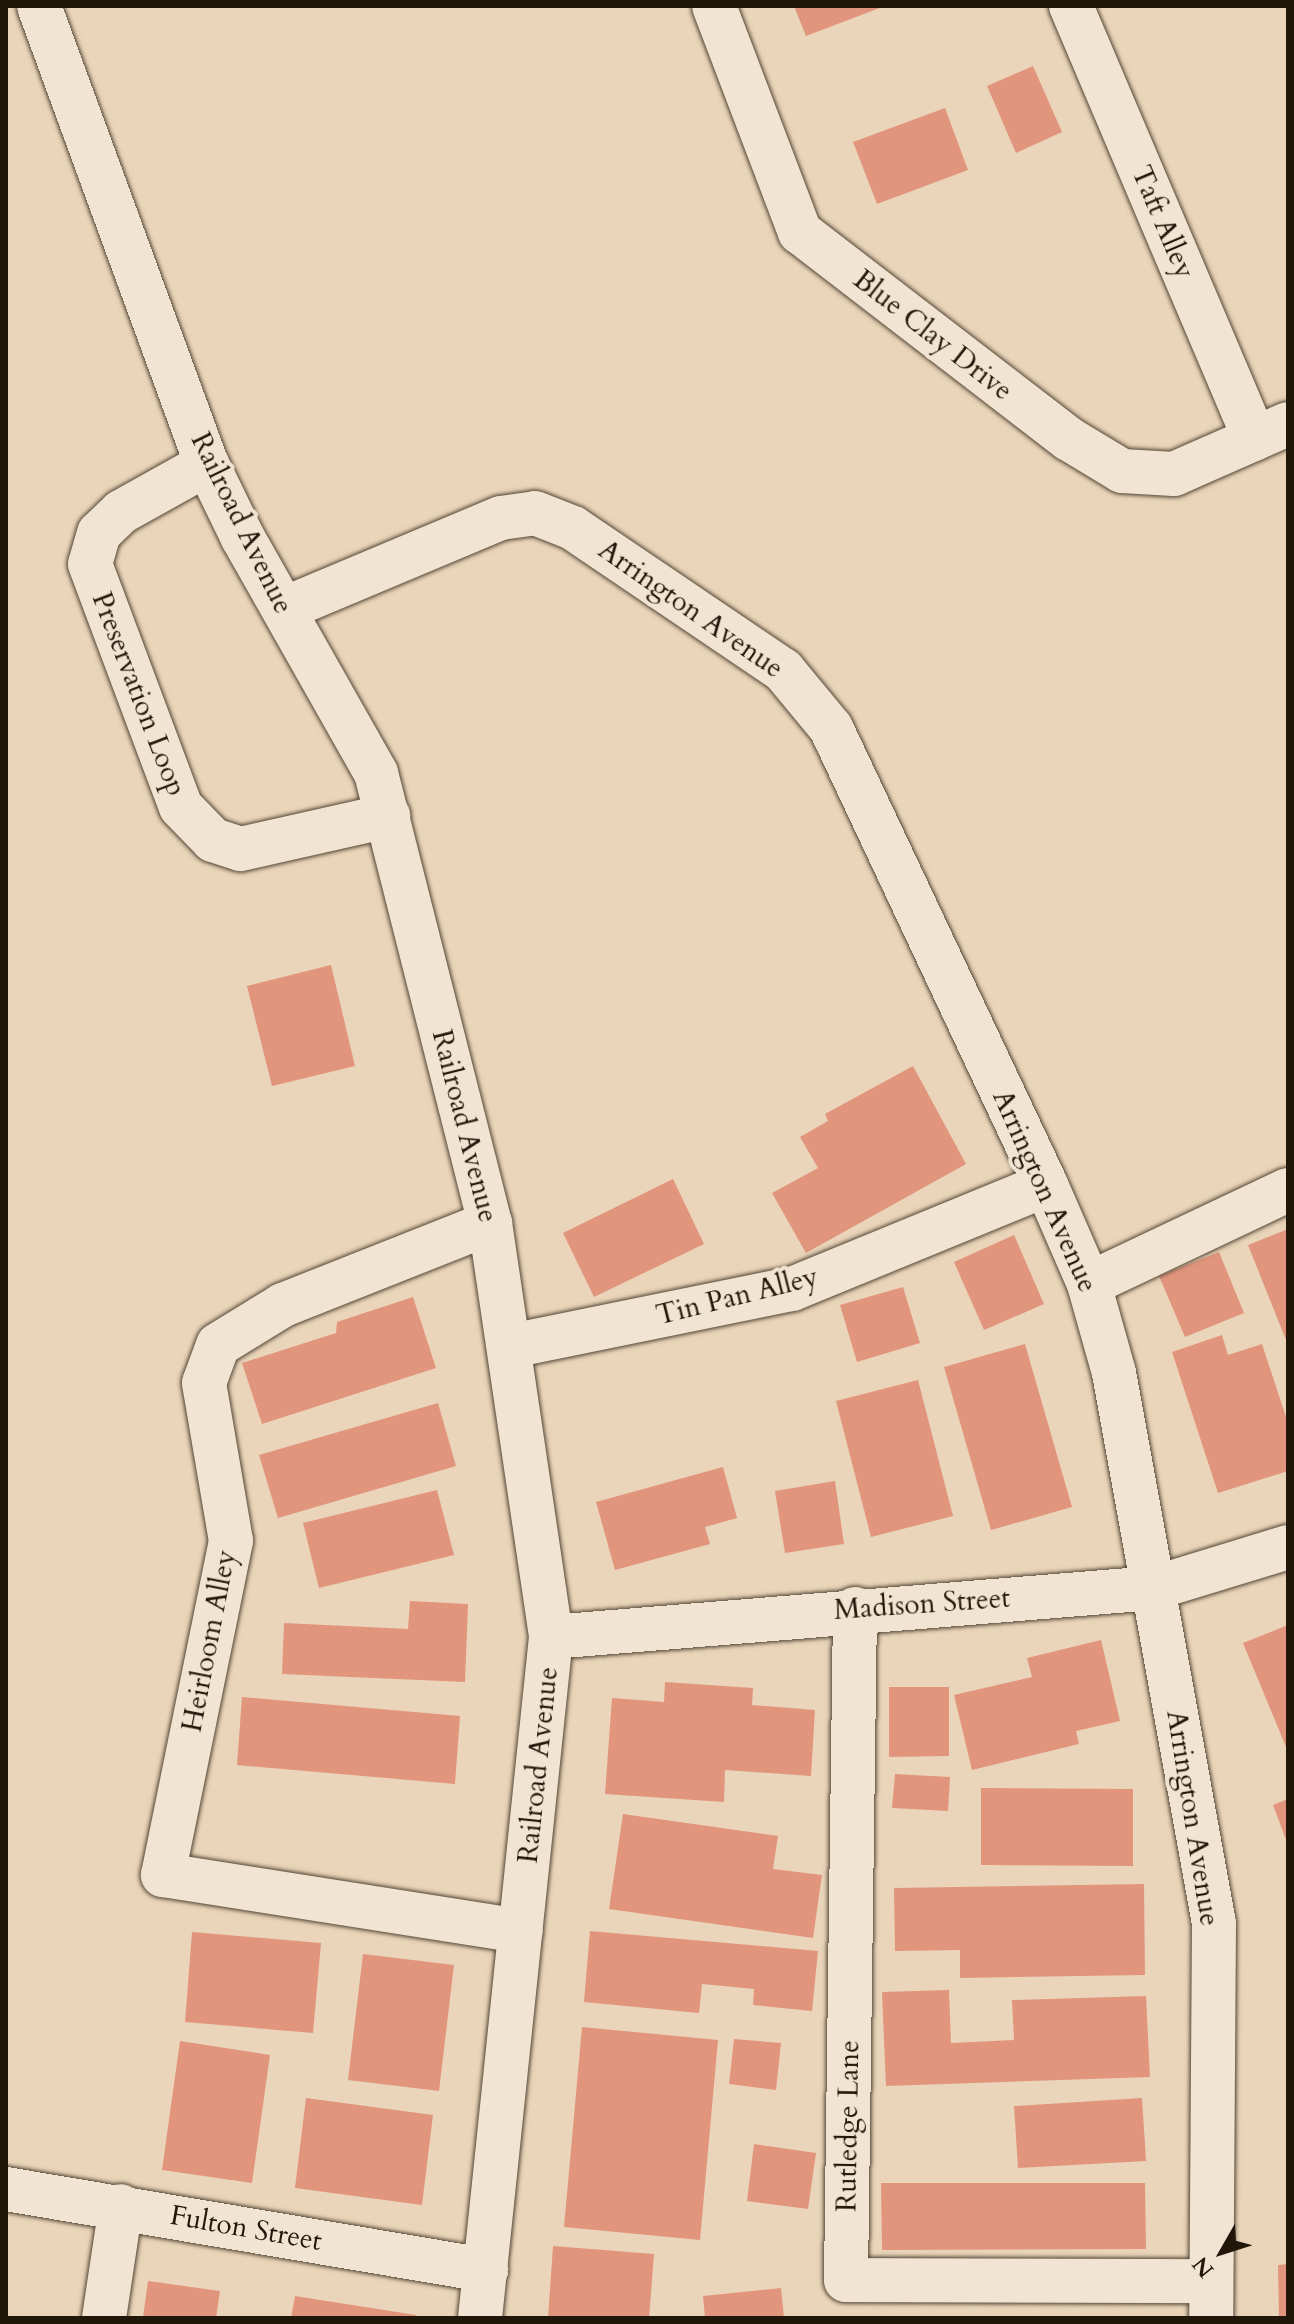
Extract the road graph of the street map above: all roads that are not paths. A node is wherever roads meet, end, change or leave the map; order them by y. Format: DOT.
graph roads {
  1 [pos="23,6"];
  2 [pos="39,6"];
  3 [pos="714,6"];
  4 [pos="1071,6"];
  5 [pos="6,12"];
  6 [pos="1271,431"];
  7 [pos="207,464"];
  8 [pos="284,609"];
  9 [pos="388,816"];
  10 [pos="1046,1185"];
  11 [pos="1288,1190"];
  12 [pos="490,1223"];
  13 [pos="1089,1284"];
  14 [pos="511,1346"];
  15 [pos="1288,1547"];
  16 [pos="1154,1588"];
  17 [pos="855,1609"];
  18 [pos="551,1637"];
  19 [pos="521,1931"];
  20 [pos="6,2189"];
  21 [pos="121,2206"];
  22 [pos="486,2270"];
  23 [pos="1210,2300"];
  24 [pos="104,2318"];
  25 [pos="480,2318"];
  1 -- 5 [label="street"];
  2 -- 7 [label="street, Railroad Avenue"];
  3 -- 6 [label="street, Blue Clay Drive"];
  4 -- 6 [label="street, Taft Alley"];
  7 -- 8 [label="street, Railroad Avenue"];
  7 -- 9 [label="street, Preservation Loop"];
  8 -- 9 [label="street, Railroad Avenue"];
  8 -- 10 [label="street, Arrington Avenue"];
  9 -- 12 [label="street, Railroad Avenue"];
  10 -- 13 [label="street, Arrington Avenue"];
  10 -- 14 [label="street, Tin Pan Alley"];
  11 -- 13 [label="street"];
  12 -- 14 [label="street, Railroad Avenue"];
  12 -- 19 [label="street, Heirloom Alley"];
  13 -- 16 [label="street, Arrington Avenue"];
  14 -- 18 [label="street, Railroad Avenue"];
  15 -- 16 [label="street, Madison Street"];
  16 -- 17 [label="street, Madison Street"];
  16 -- 23 [label="street, Arrington Avenue"];
  17 -- 18 [label="street, Madison Street"];
  17 -- 23 [label="street, Rutledge Lane"];
  18 -- 19 [label="street, Railroad Avenue"];
  19 -- 22 [label="street, Railroad Avenue"];
  20 -- 21 [label="street, Fulton Street"];
  21 -- 22 [label="street, Fulton Street"];
  21 -- 24 [label="street"];
  22 -- 25 [label="street, Railroad Avenue"];
}
